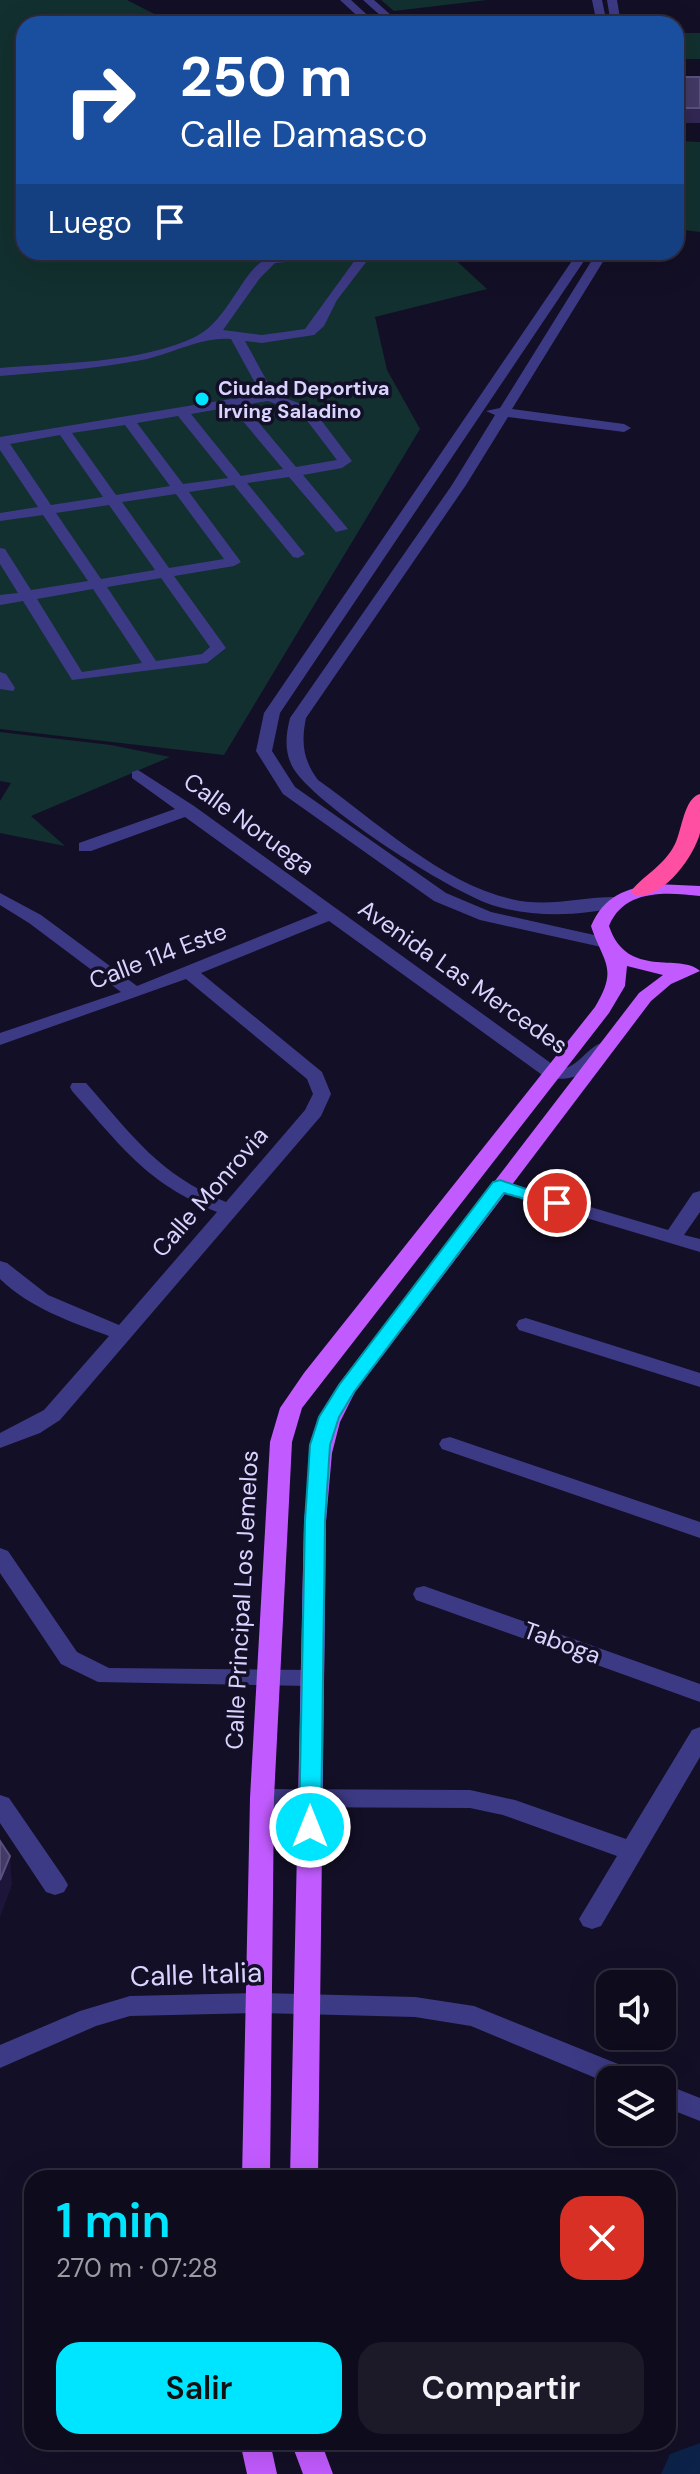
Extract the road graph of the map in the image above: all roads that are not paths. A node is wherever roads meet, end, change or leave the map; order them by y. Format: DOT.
graph roads {
  1 [pos="345,0"];
  2 [pos="368,0"];
  3 [pos="363,16"];
  4 [pos="387,16"];
  5 [pos="275,260"];
  6 [pos="362,260"];
  7 [pos="579,260"];
  8 [pos="598,260"];
  9 [pos="212,333"];
  10 [pos="236,336"];
  11 [pos="0,372"];
  12 [pos="269,397"];
  13 [pos="234,402"];
  14 [pos="480,410"];
  15 [pos="181,411"];
  16 [pos="503,413"];
  17 [pos="128,420"];
  18 [pos="624,428"];
  19 [pos="63,430"];
  20 [pos="0,441"];
  21 [pos="294,472"];
  22 [pos="240,481"];
  23 [pos="427,488"];
  24 [pos="181,489"];
  25 [pos="454,492"];
  26 [pos="113,500"];
  27 [pos="46,509"];
  28 [pos="0,517"];
  29 [pos="341,529"];
  30 [pos="0,552"];
  31 [pos="298,554"];
  32 [pos="165,573"];
  33 [pos="97,584"];
  34 [pos="27,596"];
  35 [pos="0,600"];
  36 [pos="152,666"];
  37 [pos="138,775"];
  38 [pos="188,810"];
  39 [pos="698,813"];
  40 [pos="85,847"];
  41 [pos="700,873"];
  42 [pos="664,888"];
  43 [pos="641,891"];
  44 [pos="700,891"];
  45 [pos="0,898"];
  46 [pos="616,902"];
  47 [pos="332,913"];
  48 [pos="609,946"];
  49 [pos="696,971"];
  50 [pos="188,972"];
  51 [pos="134,993"];
  52 [pos="0,1039"];
  53 [pos="606,1046"];
  54 [pos="552,1073"];
  55 [pos="79,1087"];
  56 [pos="525,1108"];
  57 [pos="552,1118"];
  58 [pos="484,1159"];
  59 [pos="500,1186"];
  60 [pos="700,1197"];
  61 [pos="454,1198"];
  62 [pos="229,1210"];
  63 [pos="672,1238"];
  64 [pos="700,1246"];
  65 [pos="0,1267"];
  66 [pos="526,1325"];
  67 [pos="122,1333"];
  68 [pos="700,1380"];
  69 [pos="0,1441"];
  70 [pos="450,1444"];
  71 [pos="700,1530"];
  72 [pos="0,1556"];
  73 [pos="424,1594"];
  74 [pos="311,1678"];
  75 [pos="267,1679"];
  76 [pos="700,1693"];
  77 [pos="700,1736"];
  78 [pos="262,1798"];
  79 [pos="310,1798"];
  80 [pos="0,1804"];
  81 [pos="631,1851"];
  82 [pos="55,1885"];
  83 [pos="592,1919"];
  84 [pos="261,2003"];
  85 [pos="309,2004"];
  86 [pos="0,2057"];
  87 [pos="596,2066"];
  88 [pos="676,2100"];
  89 [pos="700,2110"];
  90 [pos="256,2170"];
  91 [pos="304,2170"];
  92 [pos="257,2450"];
  93 [pos="262,2474"];
  1 -- 3 [label="street"];
  2 -- 4 [label="street"];
  5 -- 9 [label="street"];
  6 -- 10 [label="street"];
  7 -- 14 [label="street"];
  8 -- 16 [label="street"];
  9 -- 10 [label="street"];
  9 -- 11 [label="street"];
  10 -- 12 [label="street"];
  12 -- 13 [label="street"];
  12 -- 21 [label="street"];
  13 -- 15 [label="street"];
  13 -- 21 [label="street"];
  14 -- 16 [label="street"];
  14 -- 23 [label="street"];
  15 -- 17 [label="street"];
  15 -- 22 [label="street"];
  16 -- 18 [label="street"];
  16 -- 25 [label="street"];
  17 -- 19 [label="street"];
  17 -- 24 [label="street"];
  19 -- 20 [label="street"];
  19 -- 26 [label="street"];
  20 -- 27 [label="street"];
  21 -- 22 [label="street"];
  21 -- 29 [label="street"];
  22 -- 24 [label="street"];
  22 -- 31 [label="street"];
  23 -- 25 [label="street"];
  23 -- 48 [label="street"];
  24 -- 26 [label="street"];
  24 -- 32 [label="street"];
  25 -- 46 [label="street"];
  26 -- 27 [label="street"];
  26 -- 32 [label="street"];
  27 -- 28 [label="street"];
  27 -- 33 [label="street"];
  30 -- 34 [label="street"];
  32 -- 33 [label="street"];
  32 -- 36 [label="street"];
  33 -- 34 [label="street"];
  33 -- 36 [label="street"];
  34 -- 35 [label="street"];
  34 -- 36 [label="street"];
  37 -- 38 [label="street, Calle Noruega"];
  38 -- 40 [label="street"];
  38 -- 47 [label="street, Calle Noruega"];
  39 -- 43 [label="highway"];
  41 -- 42 [label="main road"];
  42 -- 43 [label="main road"];
  42 -- 44 [label="main road"];
  43 -- 46 [label="main road"];
  45 -- 51 [label="street"];
  46 -- 48 [label="main road, Calle Principal Los Jemelos"];
  47 -- 50 [label="street, Calle 114 Este"];
  47 -- 54 [label="street, Avenida Las Mercedes"];
  48 -- 49 [label="main road"];
  48 -- 54 [label="main road, Calle Principal Los Jemelos"];
  49 -- 53 [label="main road"];
  50 -- 51 [label="street, Calle 114 Este"];
  50 -- 62 [label="street, Calle Monrovia"];
  51 -- 52 [label="street, Calle 114 Este"];
  53 -- 54 [label="street, Avenida Las Mercedes"];
  53 -- 57 [label="main road"];
  54 -- 56 [label="main road, Calle Principal Los Jemelos"];
  55 -- 62 [label="street"];
  56 -- 57 [label="main road"];
  56 -- 58 [label="main road, Calle Principal Los Jemelos"];
  57 -- 59 [label="main road"];
  58 -- 59 [label="main road"];
  58 -- 61 [label="main road, Calle Principal Los Jemelos"];
  59 -- 61 [label="main road"];
  59 -- 63 [label="street"];
  59 -- 74 [label="main road"];
  60 -- 63 [label="street"];
  61 -- 75 [label="main road, Calle Principal Los Jemelos"];
  62 -- 67 [label="street, Calle Monrovia"];
  63 -- 64 [label="street"];
  65 -- 67 [label="street"];
  66 -- 68 [label="street"];
  67 -- 69 [label="street, Calle Monrovia"];
  70 -- 71 [label="street"];
  72 -- 75 [label="street"];
  73 -- 76 [label="street, Taboga"];
  74 -- 75 [label="street"];
  74 -- 79 [label="main road"];
  75 -- 78 [label="main road, Calle Principal Los Jemelos"];
  77 -- 81 [label="street"];
  78 -- 79 [label="street"];
  78 -- 84 [label="main road, Calle Principal Los Jemelos"];
  79 -- 81 [label="street"];
  79 -- 85 [label="main road"];
  80 -- 82 [label="street"];
  81 -- 83 [label="street"];
  84 -- 85 [label="street, Calle Italia"];
  84 -- 86 [label="street, Calle Italia"];
  84 -- 90 [label="main road, Calle Principal Los Jemelos"];
  85 -- 87 [label="street, Calle Italia"];
  85 -- 91 [label="main road"];
  88 -- 89 [label="street"];
  92 -- 93 [label="main road"];
}
